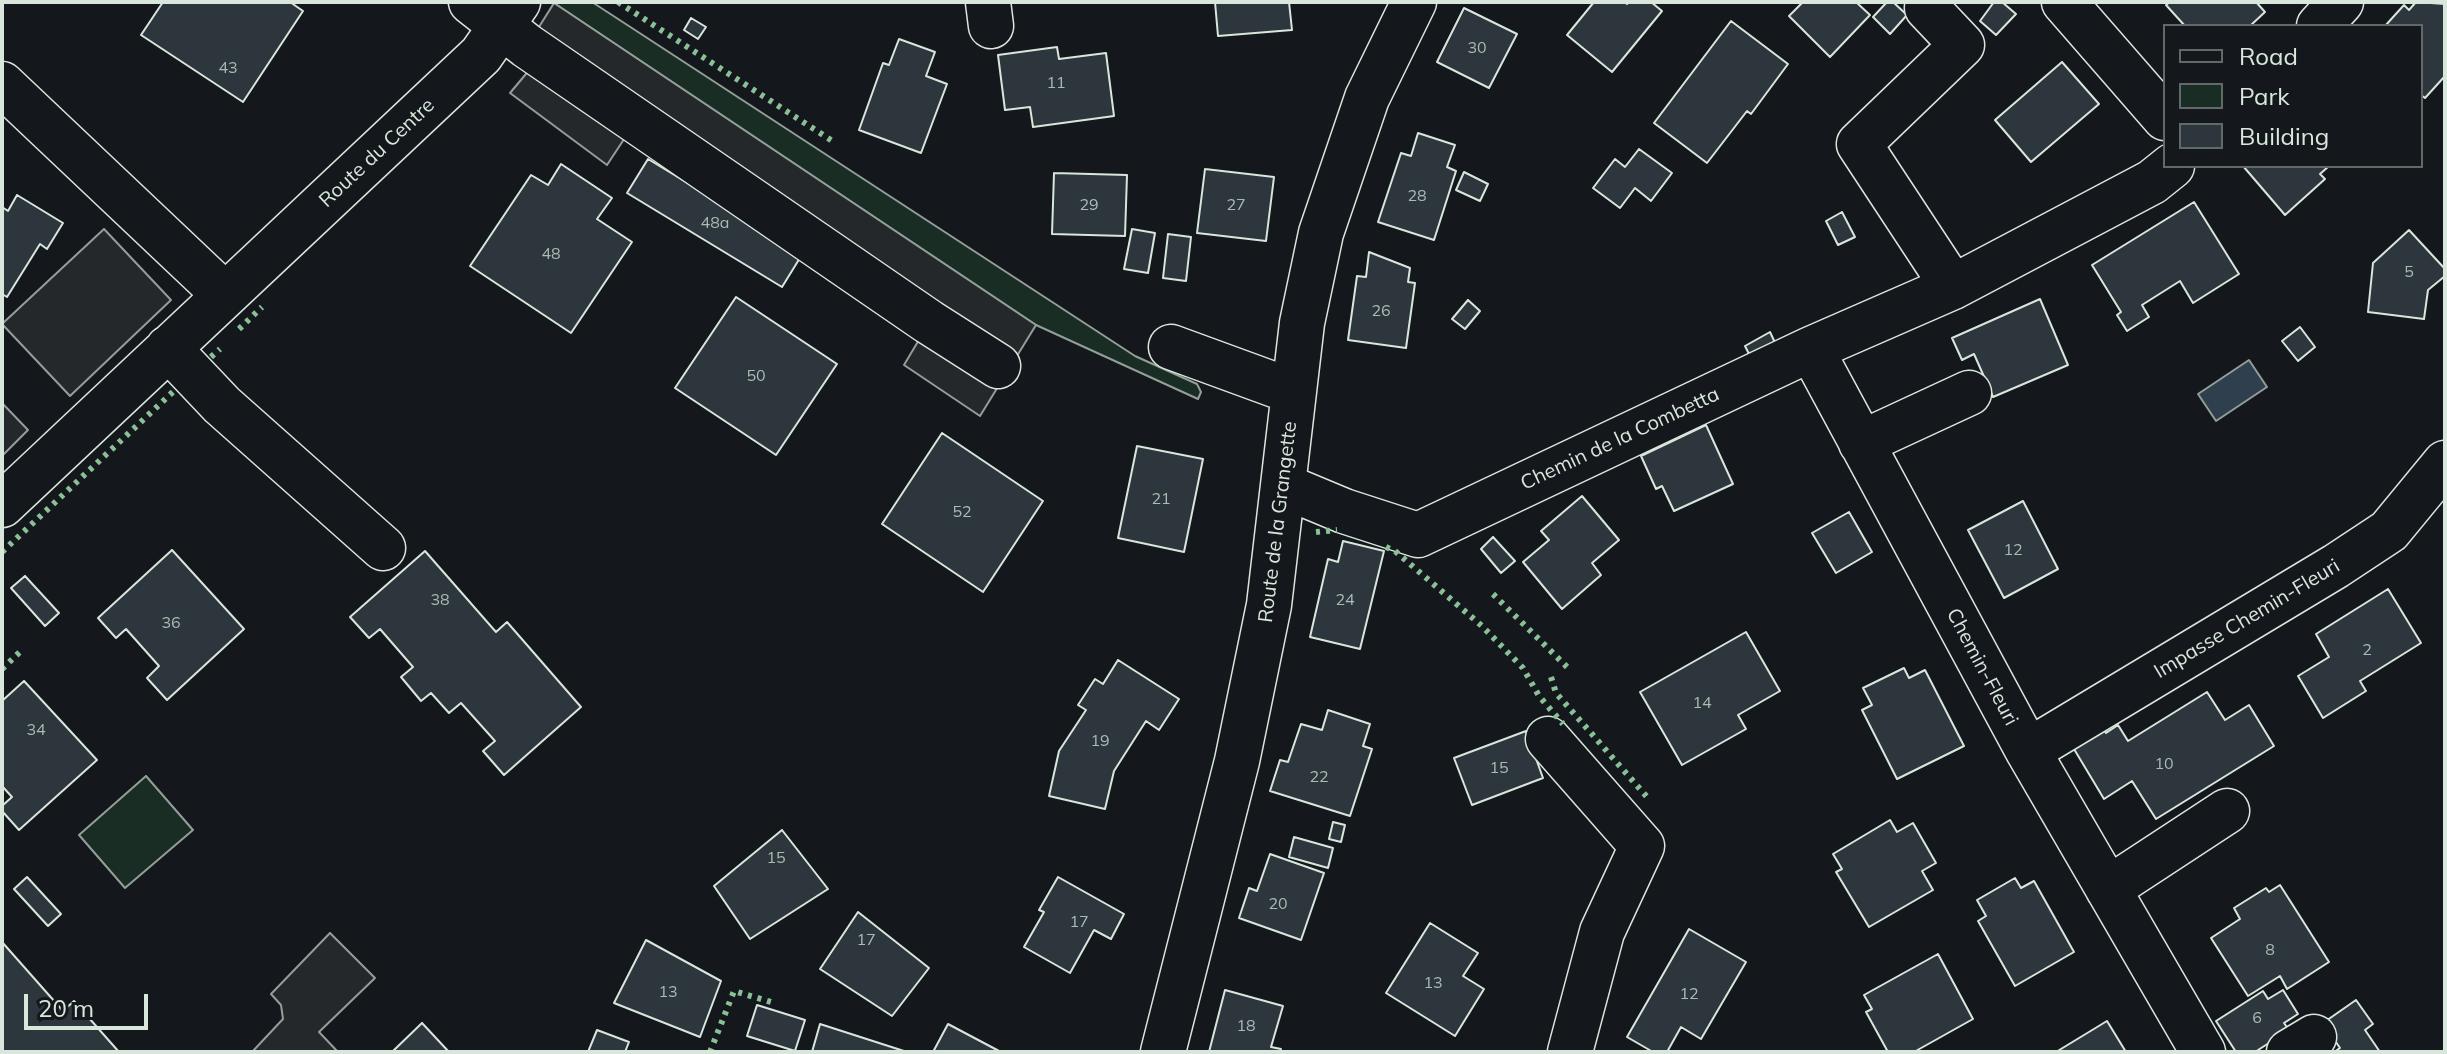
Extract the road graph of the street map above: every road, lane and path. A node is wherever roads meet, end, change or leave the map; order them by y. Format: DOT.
graph roads {
  1 [pos="1414,2"];
  2 [pos="2064,2"];
  3 [pos="2341,2"];
  4 [pos="1927,8"];
  5 [pos="497,10"];
  6 [pos="2321,24"];
  7 [pos="2,84"];
  8 [pos="2163,116"];
  9 [pos="2170,168"];
  10 [pos="1953,287"];
  11 [pos="225,295"];
  12 [pos="1171,347"];
  13 [pos="168,348"];
  14 [pos="1811,349"];
  15 [pos="998,366"];
  16 [pos="1294,392"];
  17 [pos="1969,393"];
  18 [pos="1861,443"];
  19 [pos="2445,463"];
  20 [pos="1284,486"];
  21 [pos="2,505"];
  22 [pos="383,548"];
  23 [pos="1548,739"];
  24 [pos="2028,751"];
  25 [pos="2227,811"];
  26 [pos="2108,889"];
  27 [pos="1163,1052"];
  28 [pos="1570,1052"];
  29 [pos="2203,1052"];
  1 -- 16 [label="street, Route de la Grangette"];
  2 -- 8 [label="street"];
  3 -- 6 [label="street"];
  4 -- 10 [label="street"];
  5 -- 11 [label="street, Route du Centre"];
  5 -- 15 [label="street"];
  7 -- 11 [label="street"];
  9 -- 10 [label="street, Chemin de la Combetta"];
  10 -- 14 [label="street, Chemin de la Combetta"];
  11 -- 13 [label="street, Route du Centre"];
  12 -- 16 [label="street"];
  13 -- 21 [label="street, Route du Centre"];
  13 -- 22 [label="street"];
  14 -- 18 [label="street, Chemin-Fleuri"];
  14 -- 20 [label="street, Chemin de la Combetta"];
  16 -- 20 [label="street, Route de la Grangette"];
  17 -- 18 [label="street"];
  18 -- 24 [label="street, Chemin-Fleuri"];
  19 -- 24 [label="street, Impasse Chemin-Fleuri"];
  20 -- 27 [label="street, Route de la Grangette"];
  23 -- 28 [label="street"];
  24 -- 26 [label="street, Chemin-Fleuri"];
  25 -- 26 [label="street"];
  26 -- 29 [label="street, Chemin-Fleuri"];
}
